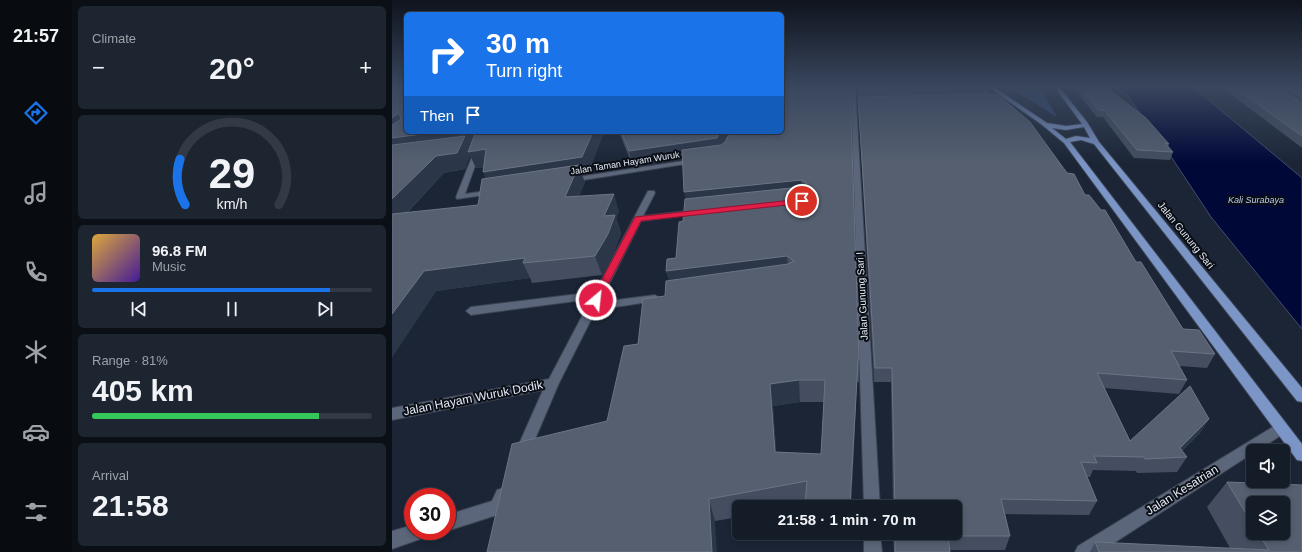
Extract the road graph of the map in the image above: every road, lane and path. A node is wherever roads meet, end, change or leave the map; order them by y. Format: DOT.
graph roads {
  1 [pos="857,112"];
  2 [pos="1027,112"];
  3 [pos="1076,112"];
  4 [pos="1043,123"];
  5 [pos="1085,123"];
  6 [pos="1066,142"];
  7 [pos="1096,143"];
  8 [pos="478,147"];
  9 [pos="708,159"];
  10 [pos="560,181"];
  11 [pos="498,191"];
  12 [pos="651,193"];
  13 [pos="708,211"];
  14 [pos="638,219"];
  15 [pos="598,295"];
  16 [pos="663,297"];
  17 [pos="592,307"];
  18 [pos="471,311"];
  19 [pos="553,383"];
  20 [pos="1302,397"];
  21 [pos="392,414"];
  22 [pos="1281,428"];
  23 [pos="1302,455"];
  24 [pos="516,466"];
  25 [pos="509,480"];
  26 [pos="872,500"];
  27 [pos="456,520"];
  28 [pos="404,536"];
  29 [pos="392,540"];
  30 [pos="872,540"];
  31 [pos="873,552"];
  32 [pos="1084,552"];
  1 -- 26 [label="street, Jalan Gunung Sari I"];
  2 -- 4 [label="main road"];
  3 -- 5 [label="main road, Jalan Gunung Sari"];
  4 -- 5 [label="main road"];
  4 -- 6 [label="main road"];
  5 -- 7 [label="main road, Jalan Gunung Sari"];
  6 -- 7 [label="main road"];
  6 -- 22 [label="main road"];
  7 -- 20 [label="main road, Jalan Gunung Sari"];
  8 -- 11 [label="street"];
  9 -- 10 [label="street, Jalan Taman Hayam Wuruk"];
  12 -- 14 [label="street"];
  13 -- 14 [label="street"];
  14 -- 15 [label="street"];
  15 -- 17 [label="street"];
  15 -- 18 [label="street"];
  16 -- 17 [label="street"];
  17 -- 19 [label="street"];
  19 -- 21 [label="street, Jalan Hayam Wuruk Dodik"];
  19 -- 24 [label="street"];
  22 -- 23 [label="main road"];
  22 -- 32 [label="street, Jalan Kesatrian"];
  25 -- 27 [label="street"];
  28 -- 29 [label="street"];
  30 -- 31 [label="street"];
}
